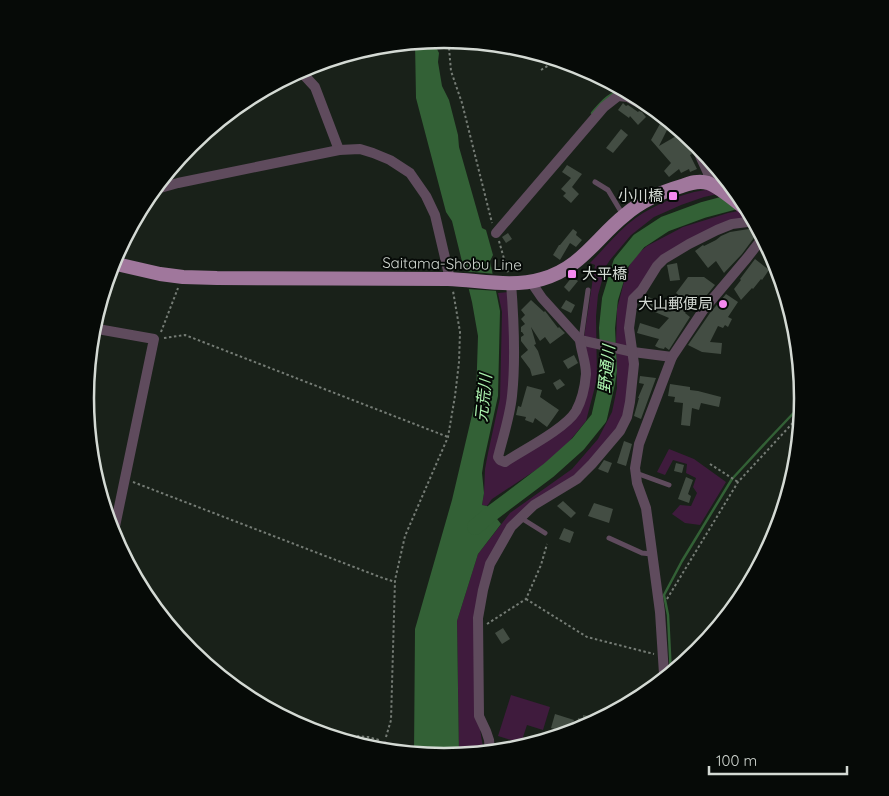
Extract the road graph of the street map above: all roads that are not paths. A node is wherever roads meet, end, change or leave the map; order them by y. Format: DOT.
graph roads {
  1 [pos="305,76"];
  2 [pos="625,97"];
  3 [pos="339,150"];
  4 [pos="703,162"];
  5 [pos="595,182"];
  6 [pos="717,185"];
  7 [pos="165,187"];
  8 [pos="732,197"];
  9 [pos="623,216"];
  10 [pos="747,222"];
  11 [pos="496,233"];
  12 [pos="759,243"];
  13 [pos="121,265"];
  14 [pos="452,280"];
  15 [pos="532,282"];
  16 [pos="509,283"];
  17 [pos="588,290"];
  18 [pos="101,330"];
  19 [pos="582,340"];
  20 [pos="633,352"];
  21 [pos="672,357"];
  22 [pos="636,473"];
  23 [pos="670,485"];
  24 [pos="521,518"];
  25 [pos="116,520"];
  26 [pos="545,533"];
  27 [pos="609,538"];
  28 [pos="652,554"];
  29 [pos="663,672"];
  30 [pos="489,746"];
  1 -- 3 [label="street"];
  2 -- 11 [label="street"];
  3 -- 7 [label="street"];
  3 -- 14 [label="street"];
  4 -- 6 [label="street"];
  5 -- 9 [label="lane"];
  6 -- 8 [label="main road"];
  6 -- 9 [label="main road, Saitama-Shobu Line"];
  9 -- 15 [label="main road, Saitama-Shobu Line"];
  10 -- 20 [label="street"];
  12 -- 21 [label="street"];
  13 -- 14 [label="main road, Saitama-Shobu Line"];
  14 -- 16 [label="main road, Saitama-Shobu Line"];
  15 -- 16 [label="main road, Saitama-Shobu Line"];
  15 -- 19 [label="street"];
  16 -- 19 [label="street"];
  17 -- 19 [label="lane"];
  18 -- 25 [label="street"];
  19 -- 20 [label="street"];
  20 -- 21 [label="street"];
  20 -- 24 [label="street"];
  21 -- 22 [label="street"];
  22 -- 23 [label="lane"];
  22 -- 28 [label="street"];
  24 -- 26 [label="lane"];
  24 -- 30 [label="street"];
  27 -- 28 [label="lane"];
  28 -- 29 [label="street"];
}
